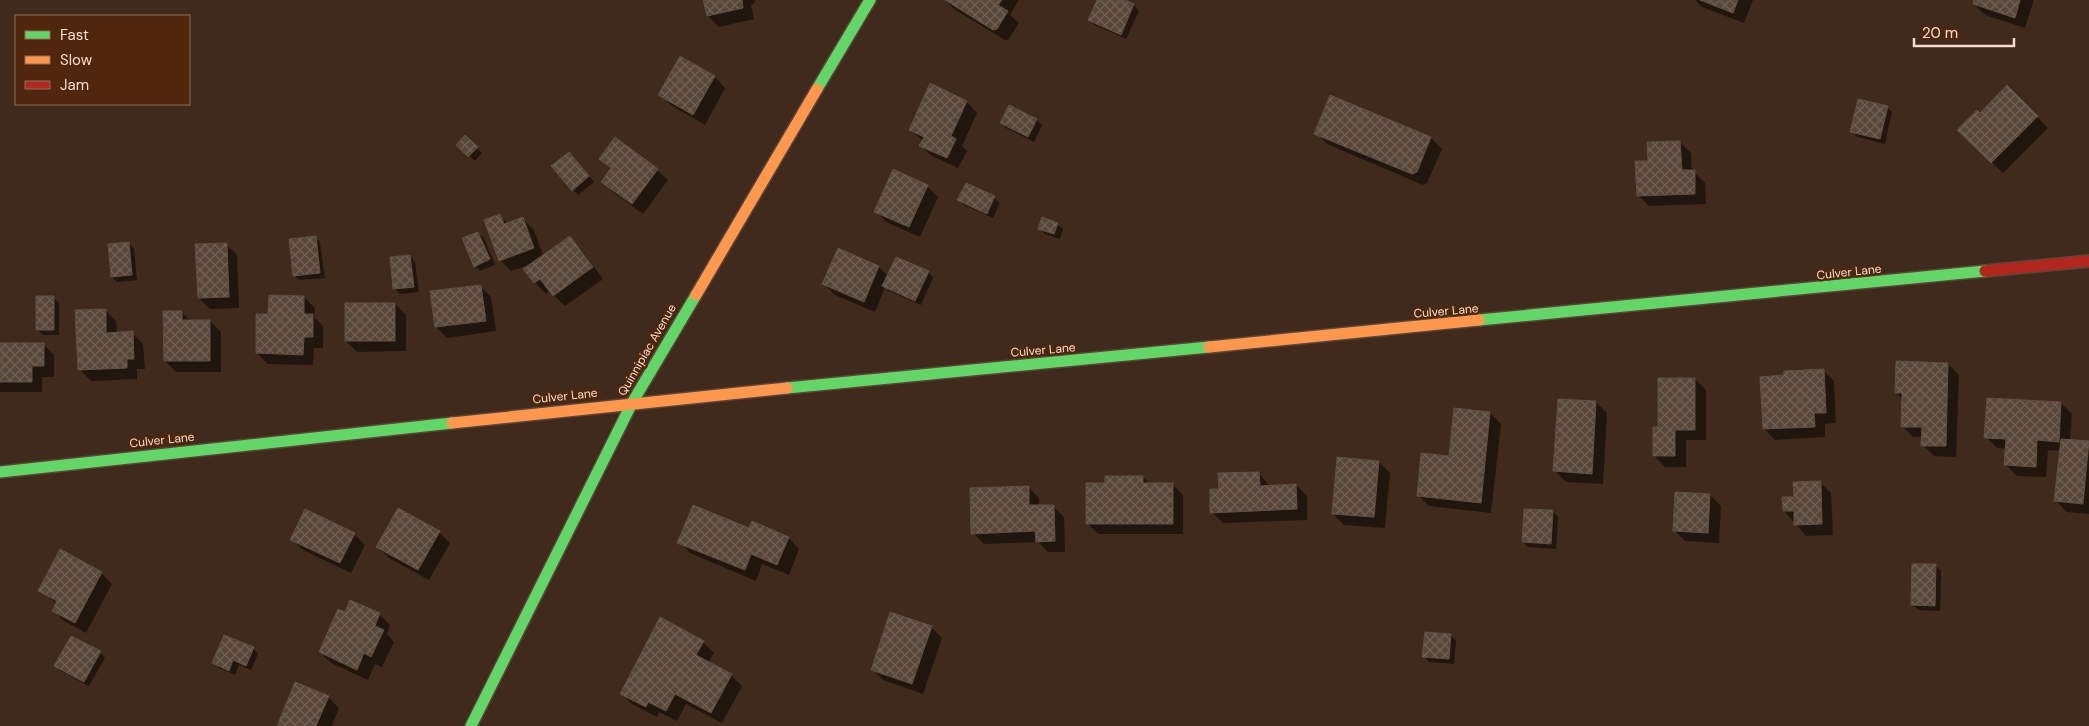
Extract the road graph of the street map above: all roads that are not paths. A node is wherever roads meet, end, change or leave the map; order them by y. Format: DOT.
graph roads {
  1 [pos="870,0"];
  2 [pos="2089,262"];
  3 [pos="632,403"];
  4 [pos="0,472"];
  5 [pos="471,726"];
  1 -- 3 [label="street, Quinnipiac Avenue"];
  2 -- 3 [label="street, Culver Lane"];
  3 -- 4 [label="street, Culver Lane"];
  3 -- 5 [label="street, Quinnipiac Avenue"];
}
